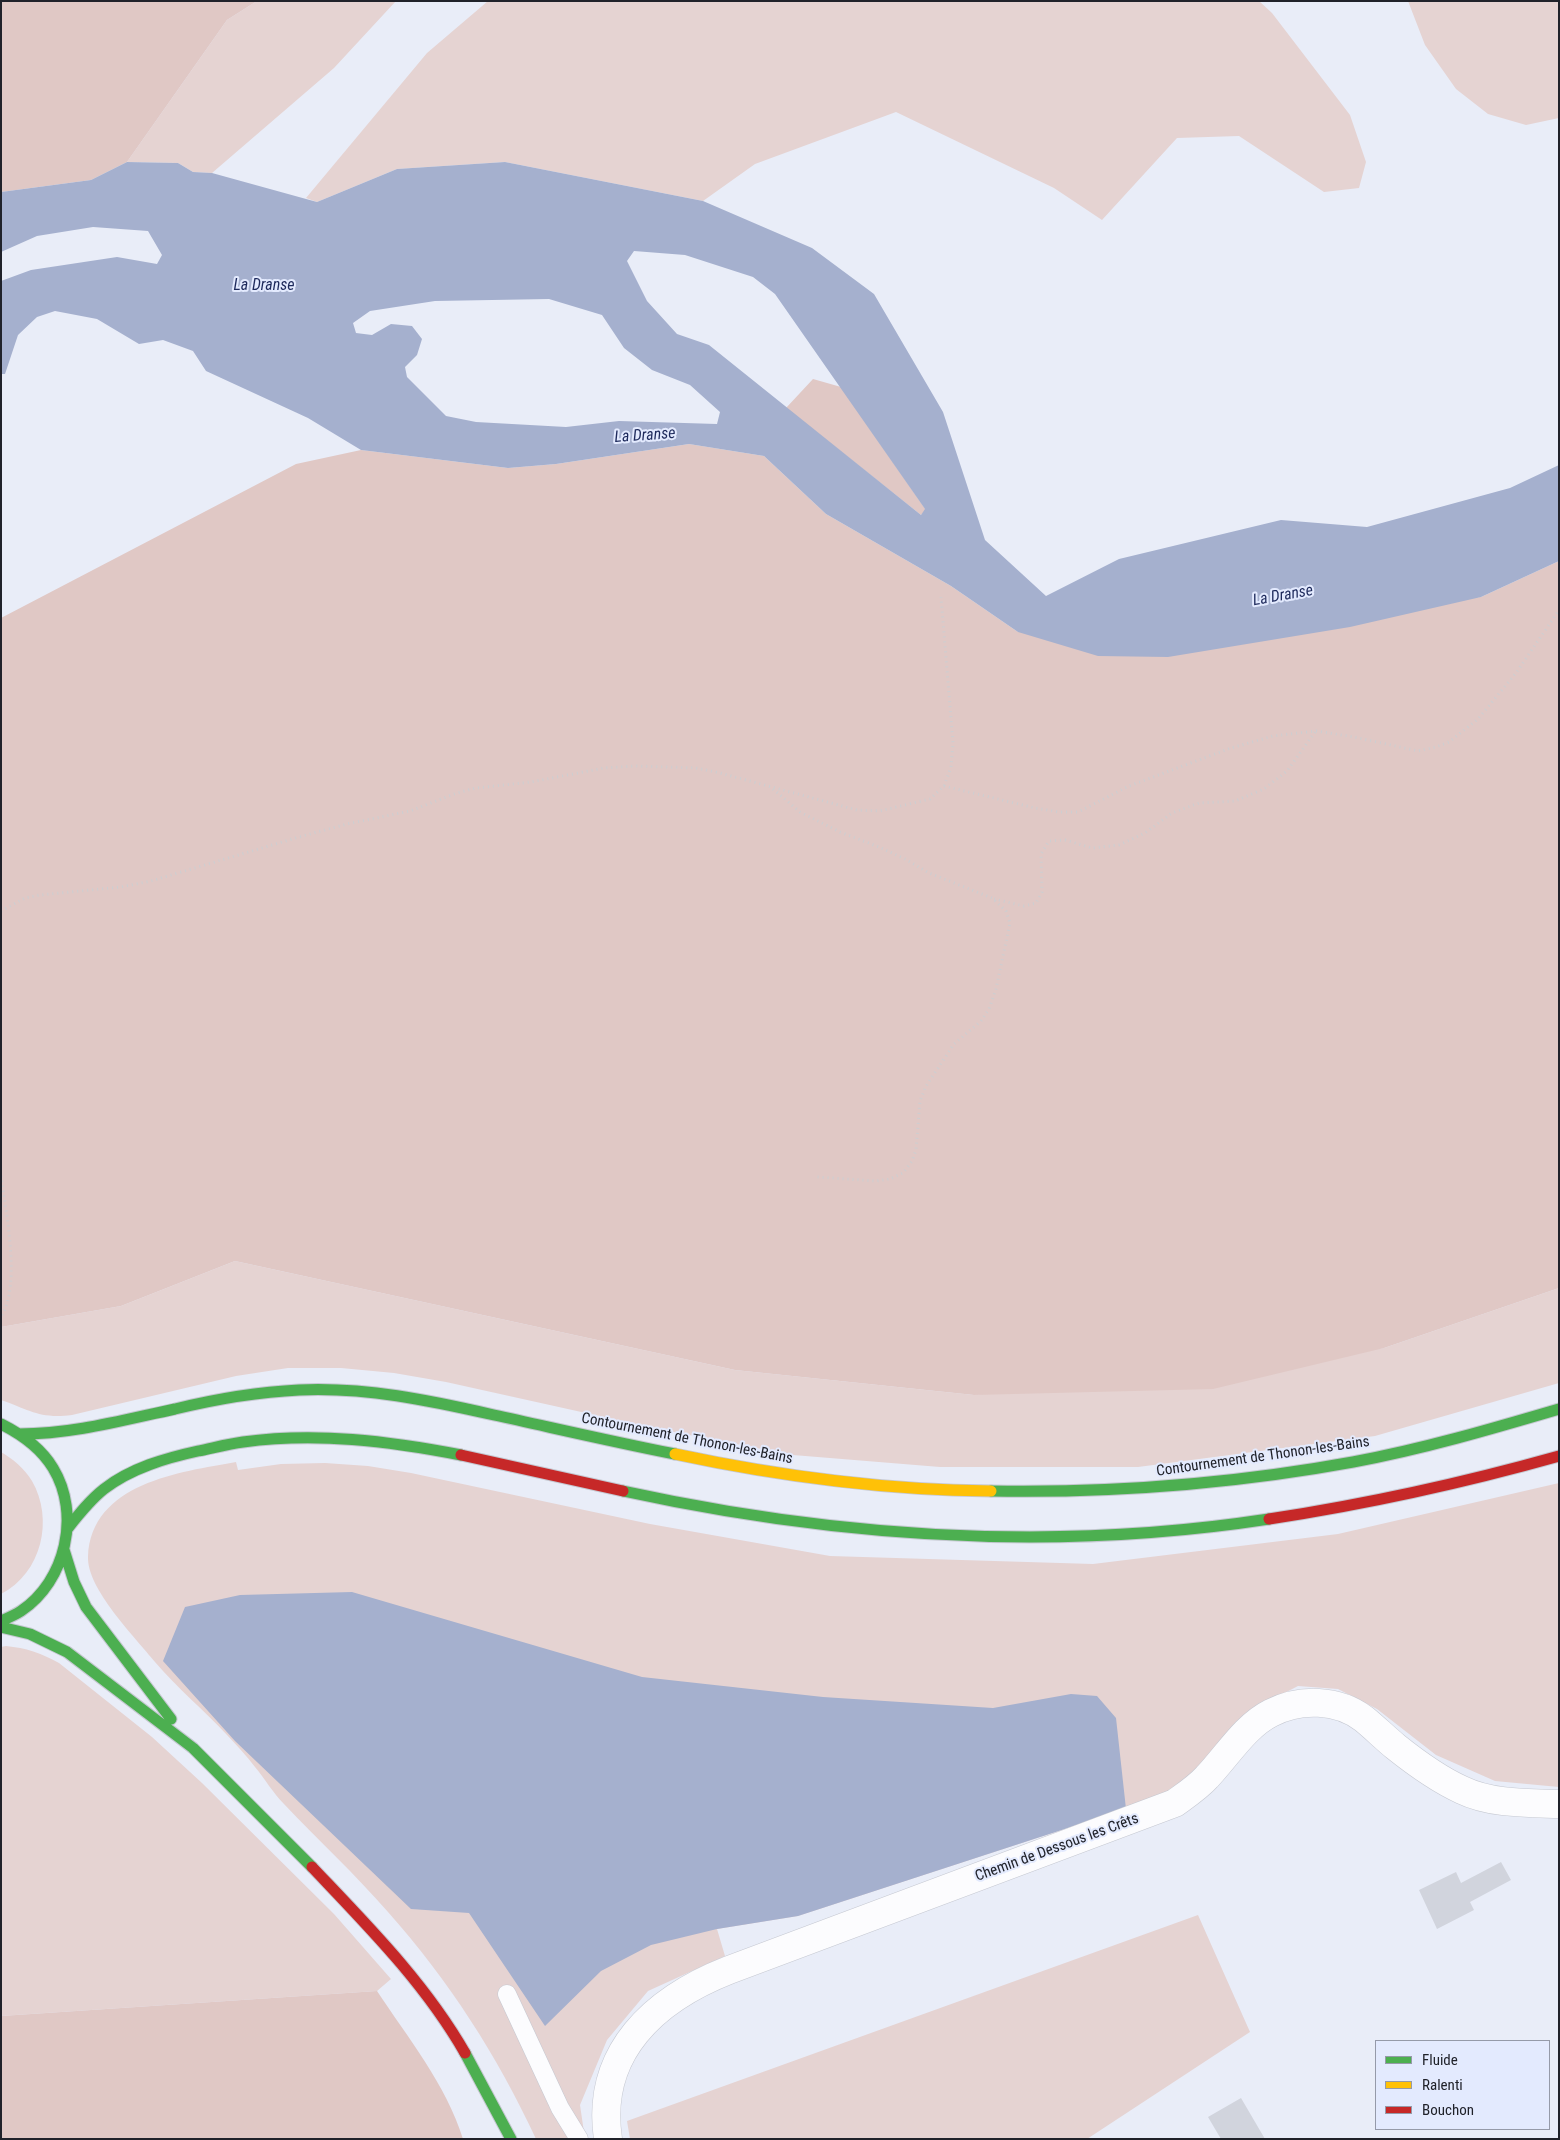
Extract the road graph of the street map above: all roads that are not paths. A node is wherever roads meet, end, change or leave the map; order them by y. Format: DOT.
graph roads {
  1 [pos="1559,1409"];
  2 [pos="1,1424"];
  3 [pos="19,1434"];
  4 [pos="1559,1456"];
  5 [pos="68,1528"];
  6 [pos="64,1550"];
  7 [pos="1,1621"];
  8 [pos="1,1627"];
  9 [pos="193,1748"];
  10 [pos="1559,1804"];
  11 [pos="506,1994"];
  12 [pos="511,2139"];
  13 [pos="579,2139"];
  14 [pos="608,2139"];
  1 -- 3 [label="main road, Contournement de Thonon-les-Bains"];
  2 -- 3 [label="main road"];
  3 -- 5 [label="main road"];
  4 -- 5 [label="main road"];
  5 -- 6 [label="main road"];
  6 -- 7 [label="main road"];
  6 -- 9 [label="main road"];
  8 -- 9 [label="main road"];
  9 -- 12 [label="main road"];
  10 -- 14 [label="street, Chemin de Dessous les Crêts"];
  11 -- 13 [label="lane"];
}
